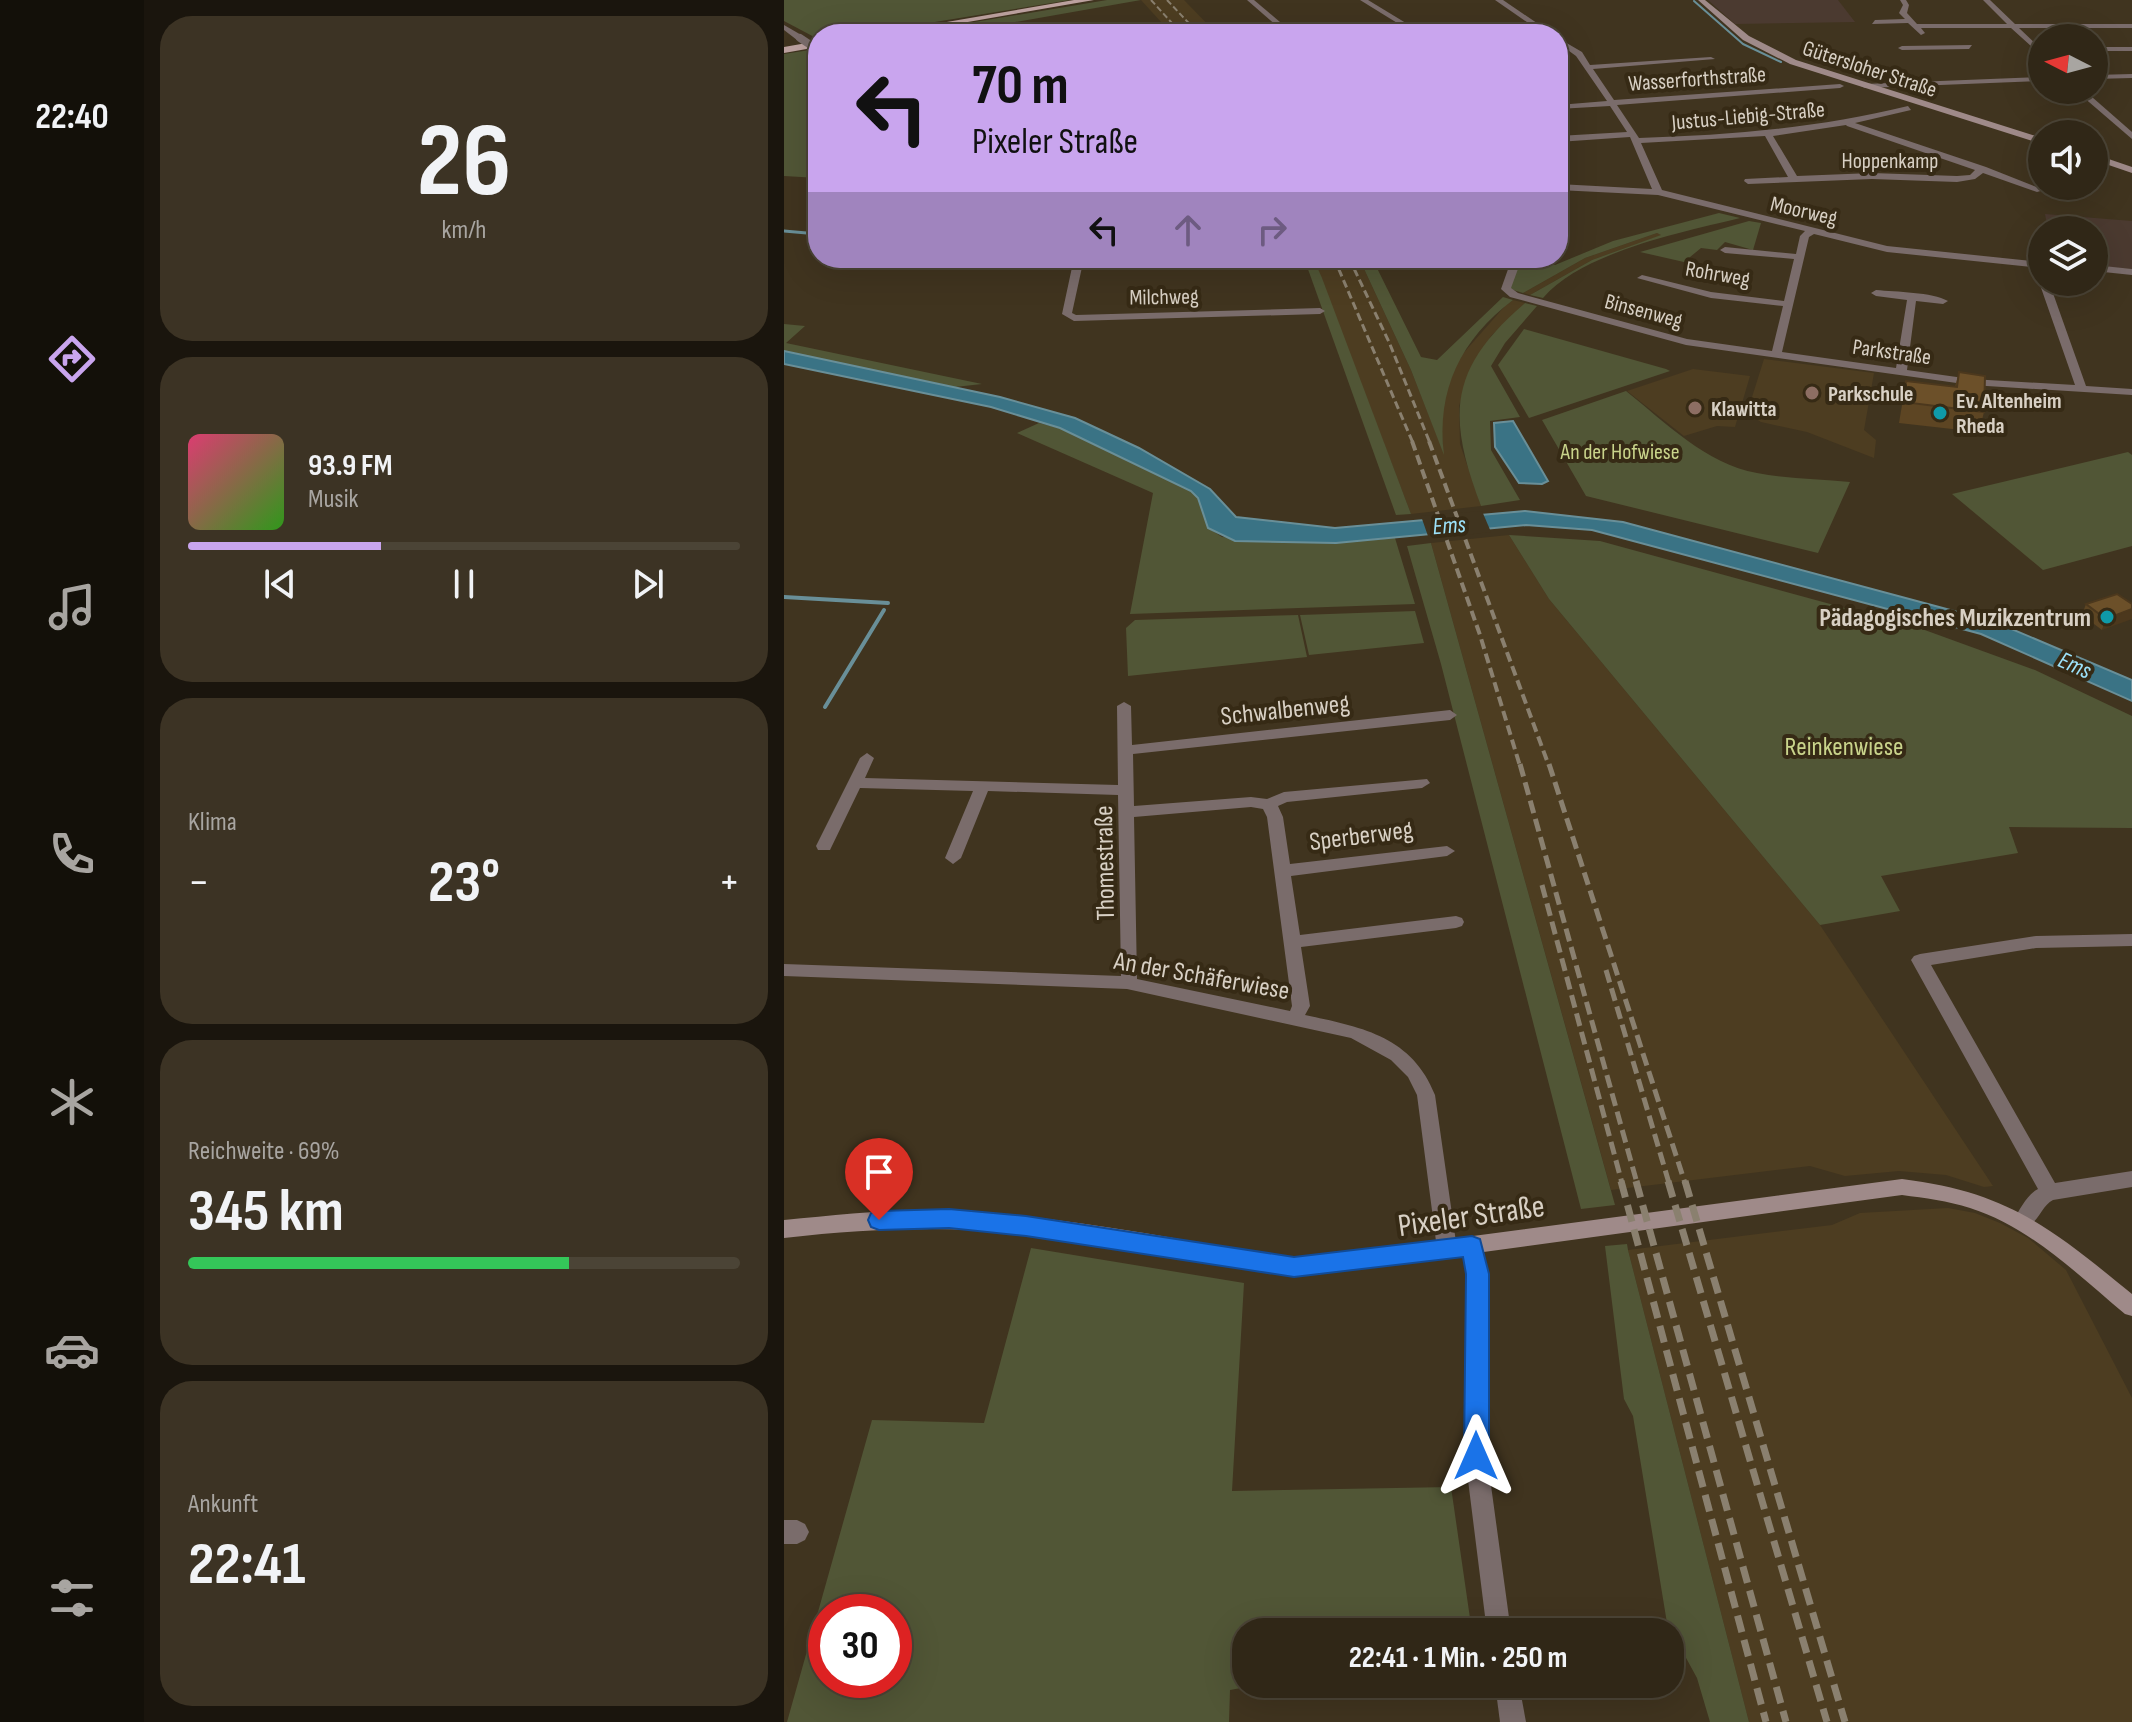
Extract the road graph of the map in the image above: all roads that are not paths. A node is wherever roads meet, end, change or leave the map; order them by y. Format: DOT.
graph roads {
  1 [pos="1090,0"];
  2 [pos="1250,0"];
  3 [pos="1363,0"];
  4 [pos="1498,0"];
  5 [pos="1701,0"];
  6 [pos="1903,0"];
  7 [pos="1986,0"];
  8 [pos="1875,22"];
  9 [pos="943,24"];
  10 [pos="1278,24"];
  11 [pos="1403,24"];
  12 [pos="1534,24"];
  13 [pos="1912,24"];
  14 [pos="2011,24"];
  15 [pos="2028,24"];
  16 [pos="2108,26"];
  17 [pos="2132,26"];
  18 [pos="784,27"];
  19 [pos="2108,30"];
  20 [pos="2028,40"];
  21 [pos="808,42"];
  22 [pos="1568,47"];
  23 [pos="1969,47"];
  24 [pos="808,48"];
  25 [pos="1902,48"];
  26 [pos="1934,48"];
  27 [pos="2108,49"];
  28 [pos="2129,49"];
  29 [pos="784,50"];
  30 [pos="1711,59"];
  31 [pos="1588,67"];
  32 [pos="2132,76"];
  33 [pos="2108,77"];
  34 [pos="2028,80"];
  35 [pos="1840,86"];
  36 [pos="1865,86"];
  37 [pos="1610,101"];
  38 [pos="2095,104"];
  39 [pos="1568,106"];
  40 [pos="1908,108"];
  41 [pos="1850,124"];
  42 [pos="1769,136"];
  43 [pos="2132,136"];
  44 [pos="2028,137"];
  45 [pos="1635,138"];
  46 [pos="1568,139"];
  47 [pos="2108,162"];
  48 [pos="1983,169"];
  49 [pos="2132,170"];
  50 [pos="1794,179"];
  51 [pos="1748,181"];
  52 [pos="2028,186"];
  53 [pos="1568,188"];
  54 [pos="1658,192"];
  55 [pos="1810,232"];
  56 [pos="1725,250"];
  57 [pos="1800,257"];
  58 [pos="2028,263"];
  59 [pos="1077,268"];
  60 [pos="1513,268"];
  61 [pos="2108,269"];
  62 [pos="2132,272"];
  63 [pos="1642,278"];
  64 [pos="1876,293"];
  65 [pos="2049,296"];
  66 [pos="1912,297"];
  67 [pos="1943,301"];
  68 [pos="1788,304"];
  69 [pos="1320,311"];
  70 [pos="1776,355"];
  71 [pos="1901,372"];
  72 [pos="2081,388"];
  73 [pos="2132,392"];
  74 [pos="1124,706"];
  75 [pos="1450,715"];
  76 [pos="1126,750"];
  77 [pos="867,758"];
  78 [pos="855,783"];
  79 [pos="1422,783"];
  80 [pos="982,787"];
  81 [pos="1126,790"];
  82 [pos="1269,804"];
  83 [pos="1127,812"];
  84 [pos="824,846"];
  85 [pos="1447,851"];
  86 [pos="953,858"];
  87 [pos="1282,871"];
  88 [pos="1456,922"];
  89 [pos="2132,940"];
  90 [pos="1292,942"];
  91 [pos="784,970"];
  92 [pos="1127,983"];
  93 [pos="1295,1018"];
  94 [pos="2132,1179"];
  95 [pos="2050,1192"];
  96 [pos="2024,1220"];
  97 [pos="784,1229"];
  98 [pos="1472,1246"];
  99 [pos="1447,1249"];
  100 [pos="2132,1307"];
  101 [pos="1497,1618"];
  102 [pos="1509,1698"];
  103 [pos="1513,1722"];
  1 -- 9 [label="main road"];
  2 -- 10 [label="street"];
  3 -- 11 [label="street"];
  4 -- 12 [label="street"];
  5 -- 36 [label="main road, Gütersloher Straße"];
  6 -- 13 [label="street"];
  7 -- 14 [label="street"];
  8 -- 13 [label="street"];
  13 -- 14 [label="street"];
  13 -- 26 [label="street"];
  14 -- 15 [label="street"];
  14 -- 20 [label="street"];
  16 -- 17 [label="street"];
  18 -- 21 [label="street, bridge"];
  19 -- 28 [label="street"];
  22 -- 31 [label="street"];
  23 -- 26 [label="street"];
  24 -- 29 [label="main road"];
  25 -- 26 [label="street"];
  27 -- 28 [label="street"];
  30 -- 31 [label="street"];
  31 -- 37 [label="street"];
  32 -- 33 [label="street"];
  34 -- 36 [label="street"];
  35 -- 37 [label="street, Wasserforthstraße"];
  36 -- 44 [label="main road, Gütersloher Straße"];
  37 -- 39 [label="street, Wasserforthstraße"];
  37 -- 45 [label="street"];
  38 -- 43 [label="street"];
  40 -- 41 [label="street, Justus-Liebig-Straße"];
  41 -- 42 [label="street, Justus-Liebig-Straße"];
  41 -- 48 [label="street, Hoppenkamp"];
  42 -- 45 [label="street, Justus-Liebig-Straße"];
  42 -- 50 [label="street"];
  45 -- 46 [label="street, Justus-Liebig-Straße"];
  45 -- 54 [label="street"];
  47 -- 49 [label="main road"];
  48 -- 50 [label="street, Hoppenkamp"];
  48 -- 52 [label="street, Hoppenkamp"];
  50 -- 51 [label="street, Hoppenkamp"];
  53 -- 54 [label="street, Moorweg"];
  54 -- 55 [label="street, Moorweg"];
  55 -- 57 [label="street"];
  55 -- 58 [label="street, Moorweg"];
  56 -- 57 [label="street"];
  57 -- 68 [label="street"];
  59 -- 69 [label="street, Milchweg"];
  60 -- 70 [label="street, Binsenweg"];
  61 -- 62 [label="street"];
  63 -- 68 [label="street, Rohrweg"];
  64 -- 66 [label="street"];
  65 -- 72 [label="street"];
  66 -- 67 [label="street"];
  66 -- 71 [label="street"];
  68 -- 70 [label="street"];
  70 -- 71 [label="street, Parkstraße"];
  71 -- 72 [label="street, Parkstraße"];
  72 -- 73 [label="street, Parkstraße"];
  74 -- 76 [label="street, Thomestraße"];
  75 -- 76 [label="street, Schwalbenweg"];
  76 -- 81 [label="street, Thomestraße"];
  77 -- 78 [label="street"];
  78 -- 80 [label="street, Thomestraße"];
  78 -- 84 [label="street"];
  79 -- 82 [label="street, Sperberweg"];
  80 -- 81 [label="street, Thomestraße"];
  80 -- 86 [label="street"];
  81 -- 83 [label="street, Thomestraße"];
  82 -- 83 [label="street, Sperberweg"];
  82 -- 87 [label="street, Sperberweg"];
  83 -- 92 [label="street, Thomestraße"];
  85 -- 87 [label="street, Sperberweg"];
  87 -- 90 [label="street, Sperberweg"];
  88 -- 90 [label="street"];
  89 -- 95 [label="street"];
  90 -- 93 [label="street, Sperberweg"];
  91 -- 92 [label="street, An der Schäferwiese"];
  92 -- 93 [label="street, An der Schäferwiese"];
  93 -- 99 [label="street, An der Schäferwiese"];
  94 -- 95 [label="street"];
  95 -- 96 [label="street"];
  96 -- 98 [label="main road, Pixeler Straße"];
  96 -- 100 [label="main road, Pixeler Straße"];
  97 -- 99 [label="main road, Pixeler Straße"];
  98 -- 99 [label="main road, Pixeler Straße"];
  98 -- 101 [label="street"];
  102 -- 103 [label="street"];
}
